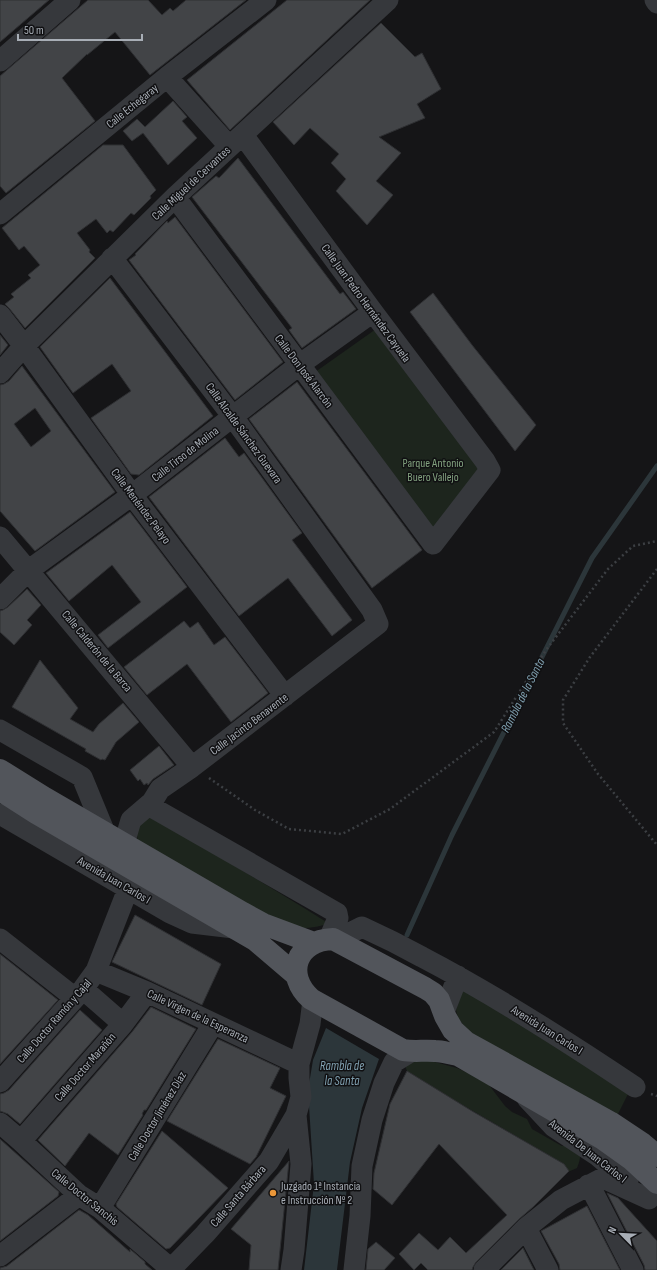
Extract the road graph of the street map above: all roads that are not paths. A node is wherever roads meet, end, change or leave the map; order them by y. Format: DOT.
graph roads {
  1 [pos="70,0"];
  2 [pos="266,0"];
  3 [pos="388,0"];
  4 [pos="655,0"];
  5 [pos="657,3"];
  6 [pos="0,61"];
  7 [pos="167,77"];
  8 [pos="236,140"];
  9 [pos="175,197"];
  10 [pos="0,214"];
  11 [pos="112,258"];
  12 [pos="373,312"];
  13 [pos="0,315"];
  14 [pos="24,346"];
  15 [pos="299,365"];
  16 [pos="0,373"];
  17 [pos="233,417"];
  18 [pos="132,495"];
  19 [pos="0,537"];
  20 [pos="433,544"];
  21 [pos="29,570"];
  22 [pos="0,599"];
  23 [pos="372,610"];
  24 [pos="285,696"];
  25 [pos="0,730"];
  26 [pos="192,767"];
  27 [pos="0,770"];
  28 [pos="0,790"];
  29 [pos="152,802"];
  30 [pos="0,814"];
  31 [pos="105,833"];
  32 [pos="124,844"];
  33 [pos="128,889"];
  34 [pos="234,928"];
  35 [pos="0,940"];
  36 [pos="326,941"];
  37 [pos="96,971"];
  38 [pos="452,973"];
  39 [pos="296,975"];
  40 [pos="425,988"];
  41 [pos="147,992"];
  42 [pos="79,993"];
  43 [pos="313,1000"];
  44 [pos="445,1014"];
  45 [pos="123,1024"];
  46 [pos="213,1024"];
  47 [pos="416,1051"];
  48 [pos="299,1064"];
  49 [pos="0,1082"];
  50 [pos="634,1087"];
  51 [pos="296,1115"];
  52 [pos="0,1123"];
  53 [pos="21,1141"];
  54 [pos="652,1150"];
  55 [pos="588,1185"];
  56 [pos="79,1194"];
  57 [pos="654,1197"];
  58 [pos="100,1208"];
  59 [pos="526,1228"];
  60 [pos="0,1256"];
  61 [pos="171,1270"];
  62 [pos="291,1270"];
  63 [pos="354,1270"];
  64 [pos="484,1270"];
  65 [pos="548,1270"];
  66 [pos="633,1270"];
  1 -- 6 [label="street"];
  2 -- 7 [label="street, Calle Echegaray"];
  3 -- 8 [label="street, Calle Miguel de Cervantes"];
  4 -- 5 [label="street"];
  7 -- 8 [label="street, Calle Juan Pedro Hernández Cayuela"];
  7 -- 10 [label="street, Calle Echegaray"];
  8 -- 9 [label="street, Calle Miguel de Cervantes"];
  8 -- 12 [label="street, Calle Juan Pedro Hernández Cayuela"];
  9 -- 11 [label="street, Calle Miguel de Cervantes"];
  9 -- 15 [label="street, Calle Don José Alarcón"];
  11 -- 14 [label="street, Calle Miguel de Cervantes"];
  11 -- 17 [label="street, Calle Alcalde Sánchez Guevara"];
  12 -- 15 [label="street, Calle Tirso de Molina"];
  12 -- 20 [label="street, Calle Juan Pedro Hernández Cayuela"];
  13 -- 14 [label="street, Calle Menéndez Pelayo"];
  14 -- 16 [label="street, Calle Miguel de Cervantes"];
  14 -- 18 [label="street, Calle Menéndez Pelayo"];
  15 -- 17 [label="street, Calle Tirso de Molina"];
  15 -- 20 [label="street, Calle Don José Alarcón"];
  17 -- 18 [label="street, Calle Tirso de Molina"];
  17 -- 23 [label="street, Calle Alcalde Sánchez Guevara"];
  18 -- 21 [label="street, Calle Tirso de Molina"];
  18 -- 24 [label="street, Calle Menéndez Pelayo"];
  19 -- 21 [label="street, Calle Calderón de la Barca"];
  21 -- 22 [label="street, Calle Tirso de Molina"];
  21 -- 26 [label="street, Calle Calderón de la Barca"];
  23 -- 24 [label="street, Calle Jacinto Benavente"];
  24 -- 26 [label="street, Calle Jacinto Benavente"];
  25 -- 31 [label="street"];
  26 -- 29 [label="street, Calle Jacinto Benavente"];
  27 -- 31 [label="main road"];
  28 -- 34 [label="main road"];
  29 -- 32 [label="street, Calle Jacinto Benavente"];
  29 -- 36 [label="street"];
  30 -- 33 [label="street, Avenida Juan Carlos I"];
  31 -- 32 [label="main road"];
  32 -- 36 [label="main road"];
  33 -- 34 [label="street, Avenida Juan Carlos I"];
  33 -- 37 [label="street, Calle Doctor Ramón y Cajal"];
  34 -- 39 [label="main road"];
  35 -- 42 [label="street"];
  36 -- 38 [label="street, Avenida Juan Carlos I"];
  36 -- 39 [label="main road"];
  36 -- 40 [label="main road"];
  37 -- 41 [label="street, Calle Virgen de la Esperanza"];
  37 -- 42 [label="street, Calle Doctor Ramón y Cajal"];
  38 -- 40 [label="street"];
  38 -- 44 [label="street"];
  38 -- 50 [label="street, Avenida Juan Carlos I"];
  39 -- 43 [label="main road"];
  40 -- 44 [label="main road"];
  41 -- 45 [label="street, Calle Doctor Marañón"];
  41 -- 46 [label="street, Calle Virgen de la Esperanza"];
  42 -- 45 [label="street"];
  42 -- 49 [label="street, Calle Doctor Ramón y Cajal"];
  43 -- 47 [label="main road"];
  43 -- 48 [label="street"];
  44 -- 47 [label="main road"];
  44 -- 54 [label="main road"];
  45 -- 53 [label="street, Calle Doctor Marañón"];
  46 -- 48 [label="street, Calle Virgen de la Esperanza"];
  46 -- 58 [label="street, Calle Doctor Jiménez Díaz"];
  47 -- 57 [label="main road"];
  47 -- 63 [label="street"];
  48 -- 51 [label="street"];
  51 -- 61 [label="street, Calle Santa Bárbara"];
  51 -- 62 [label="street"];
  52 -- 53 [label="street, Calle Doctor Sanchís"];
  53 -- 56 [label="street, Calle Doctor Sanchís"];
  55 -- 57 [label="street"];
  55 -- 59 [label="street"];
  55 -- 66 [label="street"];
  56 -- 58 [label="street, Calle Doctor Sanchís"];
  56 -- 60 [label="street"];
  58 -- 61 [label="street, Calle Doctor Sanchís"];
  59 -- 64 [label="street"];
  59 -- 65 [label="street"];
}
